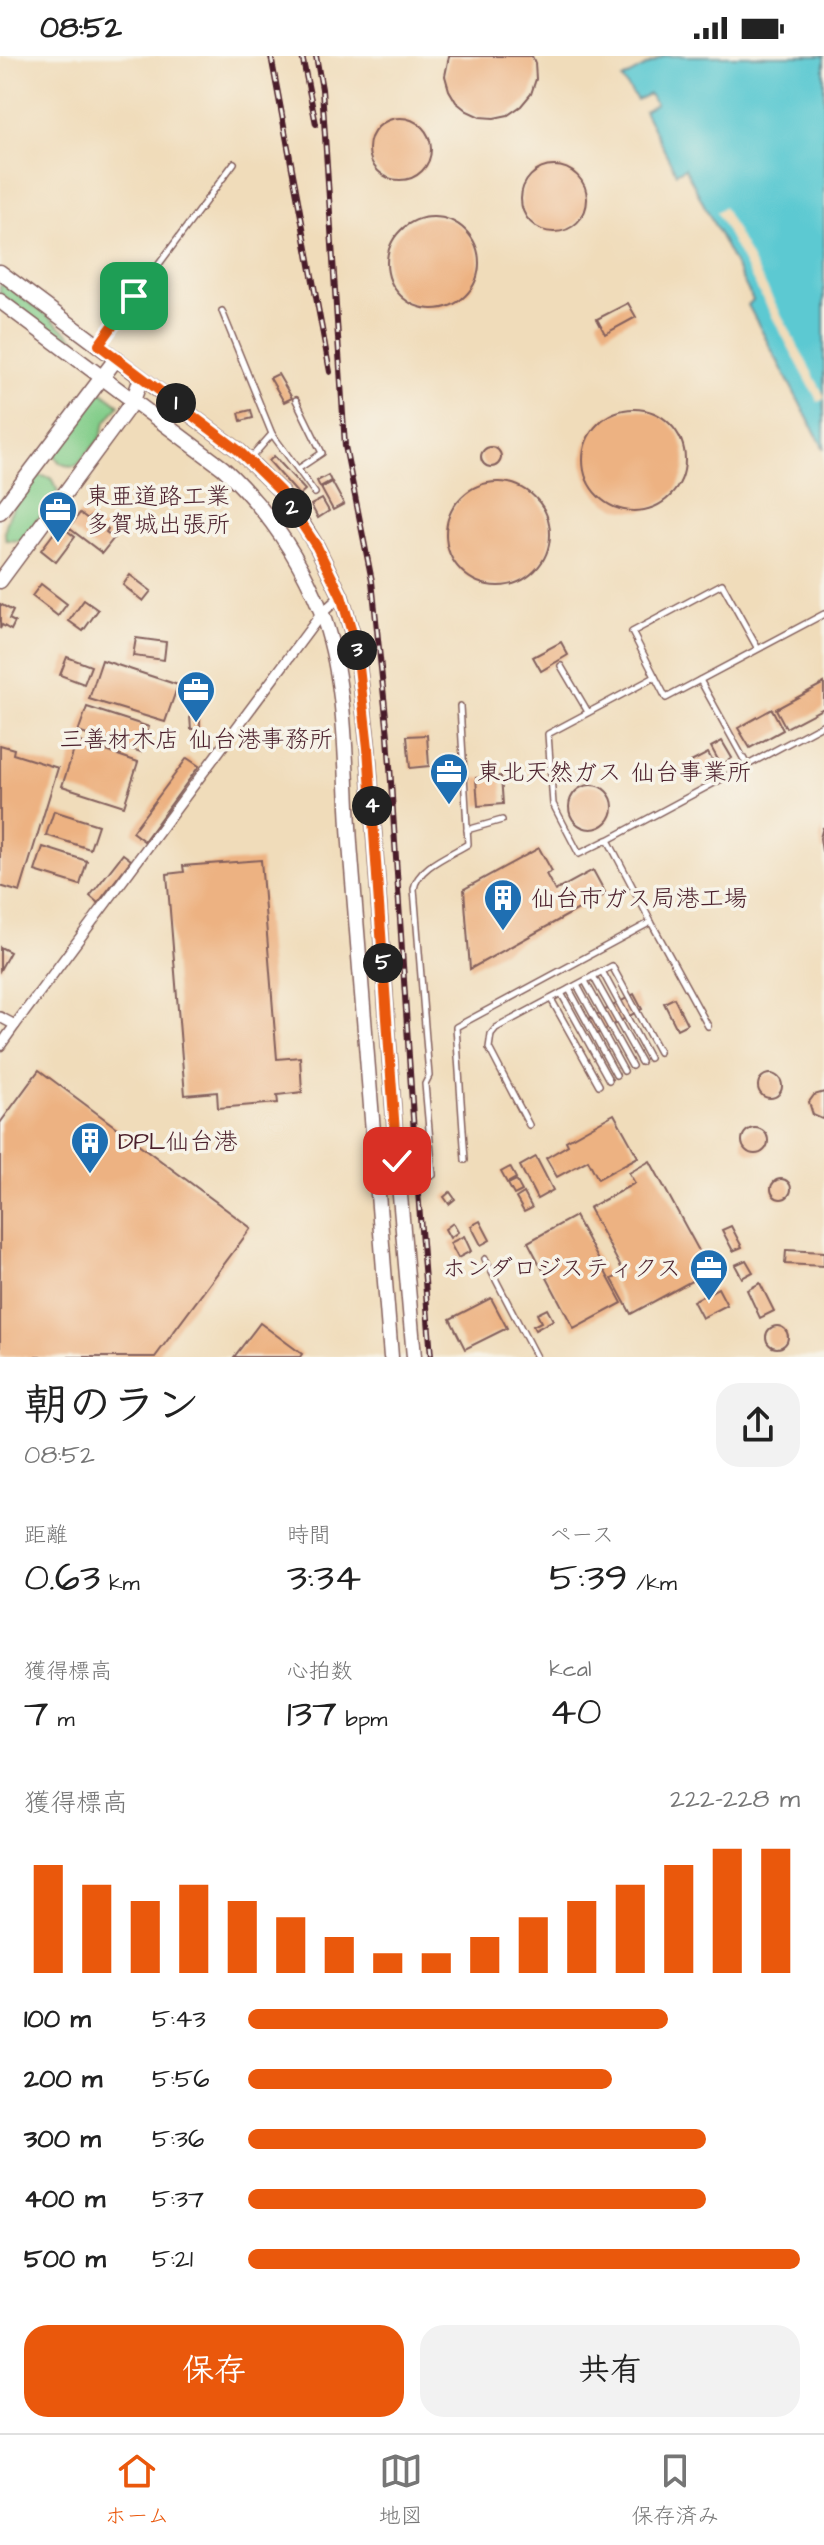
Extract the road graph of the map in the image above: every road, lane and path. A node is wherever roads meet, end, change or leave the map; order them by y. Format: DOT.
graph roads {
  1 [pos="234,163"];
  2 [pos="0,272"];
  3 [pos="0,301"];
  4 [pos="222,311"];
  5 [pos="99,345"];
  6 [pos="116,359"];
  7 [pos="101,377"];
  8 [pos="141,378"];
  9 [pos="296,400"];
  10 [pos="133,401"];
  11 [pos="272,434"];
  12 [pos="249,460"];
  13 [pos="298,469"];
  14 [pos="315,493"];
  15 [pos="0,512"];
  16 [pos="0,581"];
  17 [pos="341,596"];
  18 [pos="322,613"];
  19 [pos="824,614"];
  20 [pos="758,649"];
  21 [pos="561,666"];
  22 [pos="655,677"];
  23 [pos="700,680"];
  24 [pos="460,706"];
  25 [pos="588,712"];
  26 [pos="824,724"];
  27 [pos="747,765"];
  28 [pos="502,820"];
  29 [pos="467,830"];
  30 [pos="608,840"];
  31 [pos="651,922"];
  32 [pos="602,971"];
  33 [pos="593,976"];
  34 [pos="585,981"];
  35 [pos="577,985"];
  36 [pos="569,989"];
  37 [pos="561,993"];
  38 [pos="551,999"];
  39 [pos="0,1017"];
  40 [pos="15,1025"];
  41 [pos="708,1026"];
  42 [pos="0,1046"];
  43 [pos="659,1052"];
  44 [pos="649,1058"];
  45 [pos="641,1062"];
  46 [pos="632,1066"];
  47 [pos="624,1071"];
  48 [pos="616,1075"];
  49 [pos="609,1080"];
  50 [pos="599,1085"];
  51 [pos="529,1125"];
  52 [pos="465,1160"];
  53 [pos="397,1161"];
  54 [pos="377,1163"];
  55 [pos="433,1175"];
  56 [pos="485,1259"];
  57 [pos="391,1357"];
  58 [pos="414,1357"];
  59 [pos="536,1357"];
  1 -- 5 [label="lane"];
  2 -- 5 [label="street"];
  3 -- 7 [label="street"];
  4 -- 11 [label="lane"];
  5 -- 6 [label="street"];
  6 -- 7 [label="street"];
  6 -- 8 [label="street"];
  7 -- 10 [label="street"];
  7 -- 15 [label="street"];
  8 -- 10 [label="street"];
  8 -- 12 [label="street"];
  9 -- 13 [label="lane"];
  10 -- 16 [label="street"];
  10 -- 18 [label="street"];
  11 -- 12 [label="lane"];
  11 -- 13 [label="lane"];
  12 -- 17 [label="street"];
  13 -- 14 [label="lane"];
  17 -- 18 [label="street"];
  17 -- 53 [label="street"];
  18 -- 40 [label="street"];
  18 -- 54 [label="street"];
  19 -- 20 [label="lane"];
  20 -- 22 [label="lane"];
  20 -- 23 [label="lane"];
  21 -- 25 [label="lane"];
  22 -- 23 [label="lane"];
  22 -- 25 [label="lane"];
  23 -- 27 [label="lane"];
  24 -- 29 [label="lane"];
  25 -- 30 [label="lane"];
  26 -- 27 [label="lane"];
  27 -- 30 [label="lane"];
  28 -- 29 [label="lane"];
  29 -- 55 [label="lane"];
  30 -- 31 [label="lane"];
  31 -- 41 [label="lane"];
  31 -- 52 [label="lane"];
  32 -- 33 [label="lane"];
  32 -- 43 [label="lane"];
  32 -- 44 [label="lane"];
  33 -- 34 [label="lane"];
  33 -- 45 [label="lane"];
  34 -- 35 [label="lane"];
  34 -- 46 [label="lane"];
  35 -- 36 [label="lane"];
  35 -- 47 [label="lane"];
  36 -- 37 [label="lane"];
  36 -- 48 [label="lane"];
  37 -- 38 [label="lane"];
  37 -- 49 [label="lane"];
  38 -- 50 [label="lane"];
  38 -- 51 [label="lane"];
  39 -- 40 [label="street"];
  40 -- 42 [label="street"];
  53 -- 54 [label="street"];
  53 -- 58 [label="street"];
  54 -- 57 [label="street"];
  56 -- 59 [label="lane"];
}
